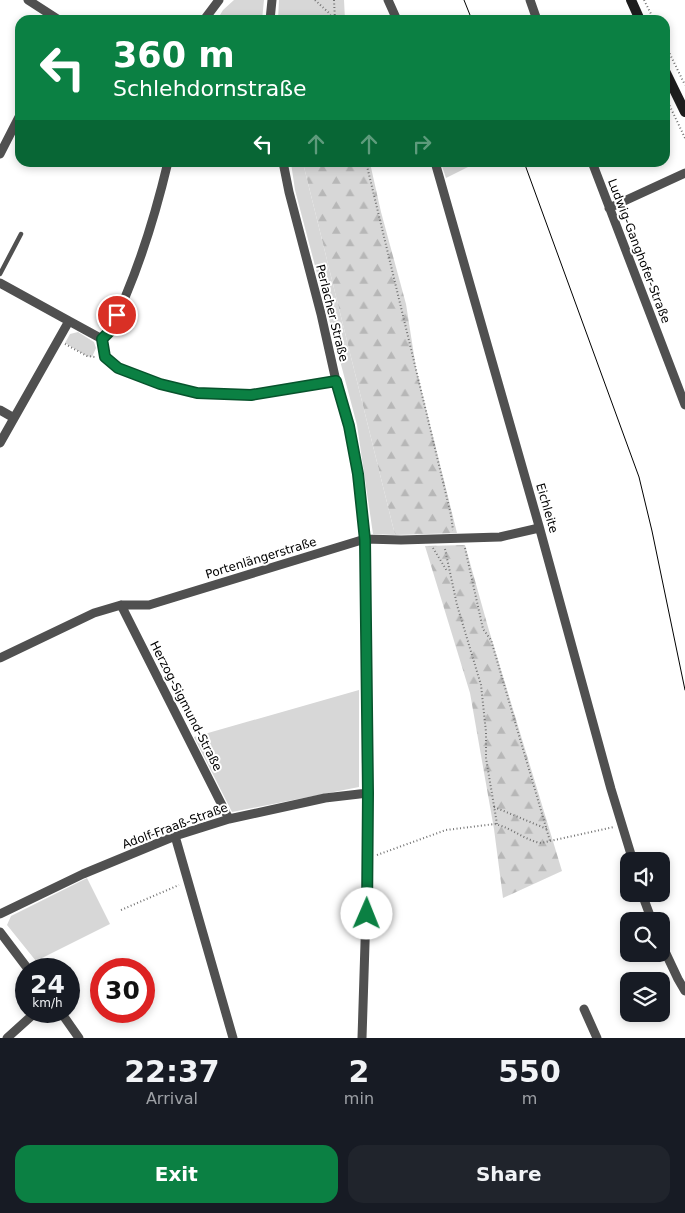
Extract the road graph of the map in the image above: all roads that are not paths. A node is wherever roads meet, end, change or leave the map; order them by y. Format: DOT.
graph roads {
  1 [pos="28,0"];
  2 [pos="219,0"];
  3 [pos="272,0"];
  4 [pos="388,0"];
  5 [pos="530,0"];
  6 [pos="631,0"];
  7 [pos="50,15"];
  8 [pos="208,15"];
  9 [pos="270,15"];
  10 [pos="395,15"];
  11 [pos="535,15"];
  12 [pos="638,15"];
  13 [pos="670,81"];
  14 [pos="685,112"];
  15 [pos="15,125"];
  16 [pos="0,154"];
  17 [pos="167,167"];
  18 [pos="284,167"];
  19 [pos="435,167"];
  20 [pos="594,167"];
  21 [pos="685,173"];
  22 [pos="609,208"];
  23 [pos="21,234"];
  24 [pos="0,274"];
  25 [pos="0,283"];
  26 [pos="69,321"];
  27 [pos="102,339"];
  28 [pos="336,381"];
  29 [pos="685,405"];
  30 [pos="0,410"];
  31 [pos="14,418"];
  32 [pos="1,441"];
  33 [pos="540,528"];
  34 [pos="365,540"];
  35 [pos="121,605"];
  36 [pos="0,658"];
  37 [pos="368,793"];
  38 [pos="228,819"];
  39 [pos="175,836"];
  40 [pos="630,852"];
  41 [pos="0,914"];
  42 [pos="0,932"];
  43 [pos="20,958"];
  44 [pos="670,961"];
  45 [pos="685,991"];
  46 [pos="584,1009"];
  47 [pos="23,1023"];
  48 [pos="68,1023"];
  49 [pos="7,1038"];
  50 [pos="79,1038"];
  51 [pos="233,1038"];
  52 [pos="362,1038"];
  53 [pos="597,1038"];
  1 -- 7 [label="street"];
  2 -- 8 [label="street"];
  3 -- 9 [label="street"];
  4 -- 10 [label="street"];
  5 -- 11 [label="street"];
  6 -- 12 [label="main road"];
  13 -- 14 [label="main road"];
  15 -- 16 [label="street"];
  17 -- 27 [label="street"];
  18 -- 28 [label="street, Perlacher Straße"];
  19 -- 33 [label="street, Eichleite"];
  20 -- 22 [label="street, Ludwig-Ganghofer-Straße"];
  21 -- 22 [label="street"];
  22 -- 29 [label="street, Ludwig-Ganghofer-Straße"];
  23 -- 24 [label="lane"];
  25 -- 26 [label="street"];
  26 -- 27 [label="street"];
  26 -- 31 [label="street"];
  27 -- 28 [label="street"];
  28 -- 34 [label="street, Perlacher Straße"];
  30 -- 31 [label="street"];
  31 -- 32 [label="street"];
  33 -- 34 [label="street, Portenlängerstraße"];
  33 -- 40 [label="street, Eichleite"];
  34 -- 35 [label="street, Portenlängerstraße"];
  34 -- 37 [label="street, Perlacher Straße"];
  35 -- 36 [label="street, Portenlängerstraße"];
  35 -- 38 [label="street, Herzog-Sigmund-Straße"];
  37 -- 38 [label="street, Adolf-Fraaß-Straße"];
  37 -- 52 [label="street, Perlacher Straße"];
  38 -- 39 [label="street, Adolf-Fraaß-Straße"];
  39 -- 41 [label="street, Adolf-Fraaß-Straße"];
  39 -- 51 [label="street"];
  42 -- 43 [label="street"];
  44 -- 45 [label="street"];
  46 -- 53 [label="street"];
  47 -- 49 [label="street"];
  48 -- 50 [label="street"];
}
